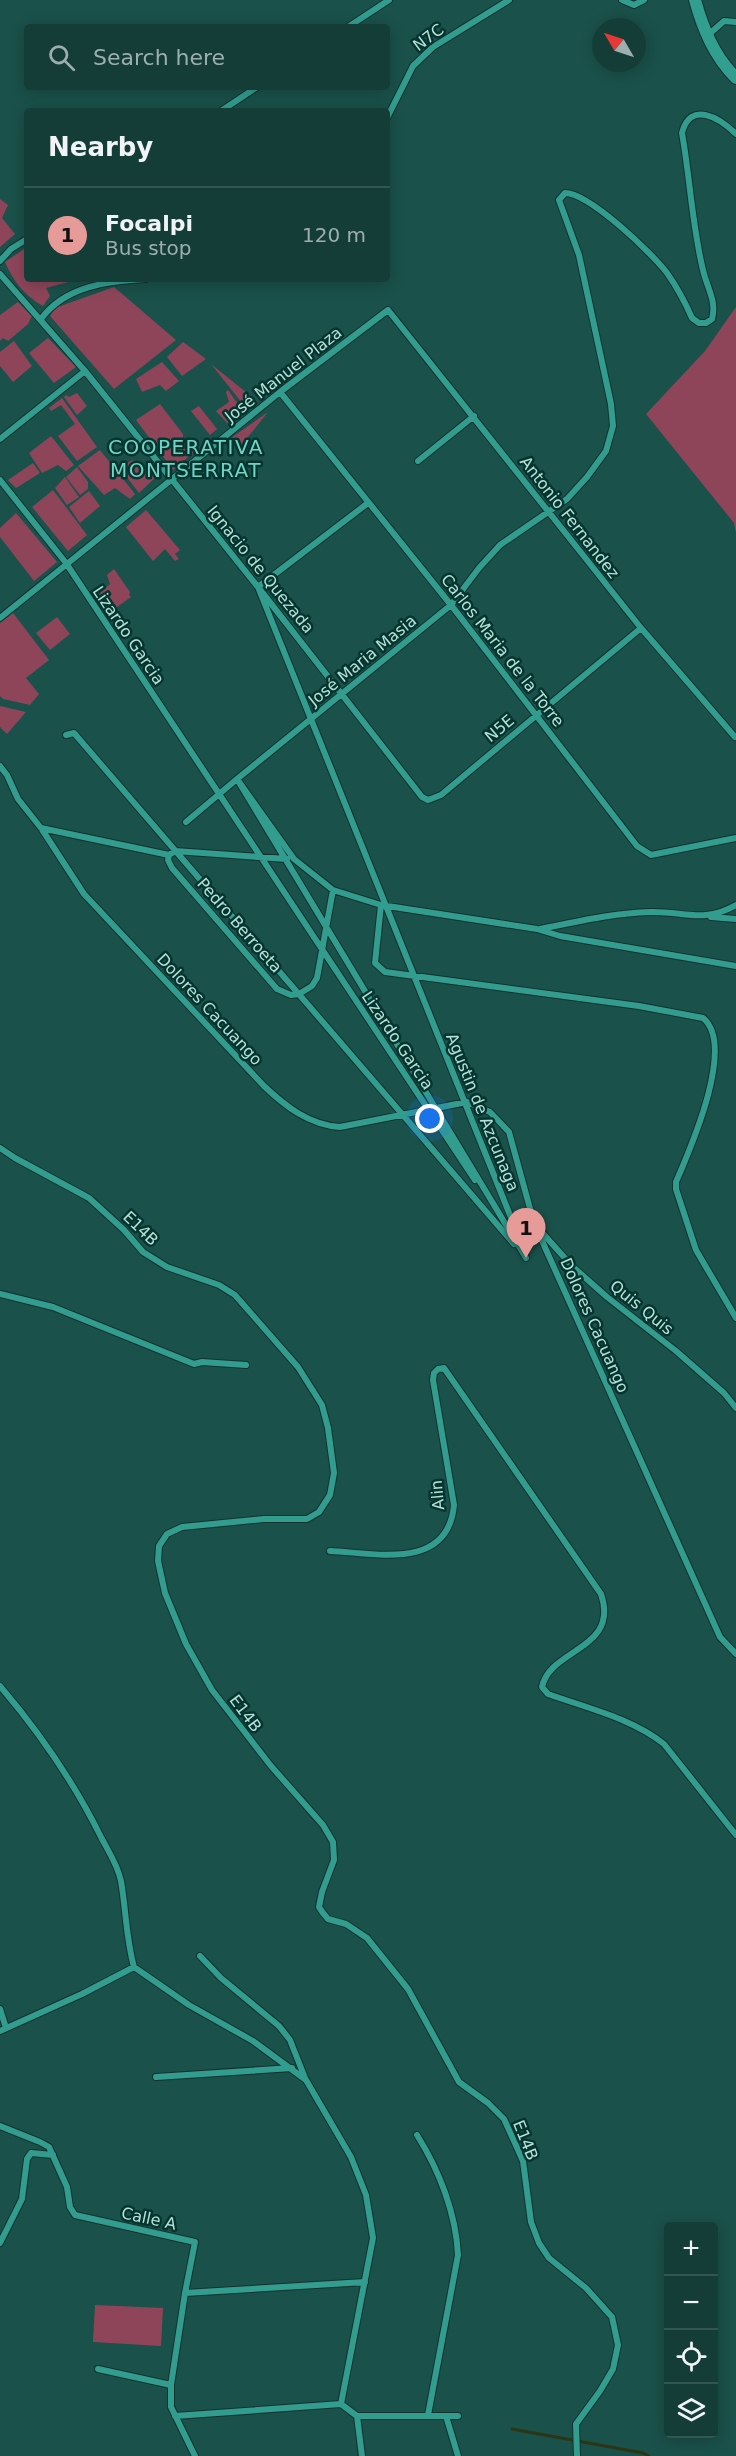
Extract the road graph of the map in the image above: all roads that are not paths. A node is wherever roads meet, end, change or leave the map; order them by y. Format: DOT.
graph roads {
  1 [pos="389,0"];
  2 [pos="509,0"];
  3 [pos="622,0"];
  4 [pos="644,0"];
  5 [pos="695,0"];
  6 [pos="736,22"];
  7 [pos="353,24"];
  8 [pos="707,36"];
  9 [pos="736,78"];
  10 [pos="252,90"];
  11 [pos="226,108"];
  12 [pos="390,112"];
  13 [pos="736,134"];
  14 [pos="24,240"];
  15 [pos="1,259"];
  16 [pos="0,274"];
  17 [pos="111,282"];
  18 [pos="388,310"];
  19 [pos="41,319"];
  20 [pos="85,371"];
  21 [pos="280,392"];
  22 [pos="474,416"];
  23 [pos="0,439"];
  24 [pos="418,461"];
  25 [pos="170,479"];
  26 [pos="0,480"];
  27 [pos="368,503"];
  28 [pos="548,512"];
  29 [pos="66,563"];
  30 [pos="258,587"];
  31 [pos="452,605"];
  32 [pos="0,618"];
  33 [pos="641,628"];
  34 [pos="343,693"];
  35 [pos="536,714"];
  36 [pos="311,719"];
  37 [pos="66,735"];
  38 [pos="735,737"];
  39 [pos="0,766"];
  40 [pos="237,779"];
  41 [pos="219,794"];
  42 [pos="428,800"];
  43 [pos="186,822"];
  44 [pos="41,828"];
  45 [pos="736,838"];
  46 [pos="172,853"];
  47 [pos="260,857"];
  48 [pos="285,858"];
  49 [pos="294,859"];
  50 [pos="333,891"];
  51 [pos="736,905"];
  52 [pos="384,906"];
  53 [pos="708,917"];
  54 [pos="736,919"];
  55 [pos="326,927"];
  56 [pos="537,929"];
  57 [pos="322,950"];
  58 [pos="736,966"];
  59 [pos="414,975"];
  60 [pos="299,994"];
  61 [pos="464,1103"];
  62 [pos="436,1108"];
  63 [pos="428,1109"];
  64 [pos="403,1114"];
  65 [pos="0,1148"];
  66 [pos="534,1223"];
  67 [pos="526,1258"];
  68 [pos="0,1294"];
  69 [pos="736,1318"];
  70 [pos="246,1365"];
  71 [pos="736,1408"];
  72 [pos="330,1551"];
  73 [pos="736,1654"];
  74 [pos="0,1686"];
  75 [pos="736,1835"];
  76 [pos="200,1956"];
  77 [pos="134,1967"];
  78 [pos="0,2009"];
  79 [pos="3,2029"];
  80 [pos="292,2068"];
  81 [pos="156,2077"];
  82 [pos="306,2080"];
  83 [pos="0,2127"];
  84 [pos="417,2135"];
  85 [pos="52,2154"];
  86 [pos="0,2243"];
  87 [pos="365,2282"];
  88 [pos="184,2293"];
  89 [pos="98,2369"];
  90 [pos="171,2385"];
  91 [pos="340,2404"];
  92 [pos="428,2415"];
  93 [pos="175,2416"];
  94 [pos="357,2416"];
  95 [pos="446,2416"];
  96 [pos="458,2416"];
  97 [pos="195,2456"];
  98 [pos="362,2456"];
  99 [pos="458,2456"];
  100 [pos="577,2456"];
  1 -- 7 [label="street"];
  2 -- 12 [label="street, N7C"];
  3 -- 4 [label="street"];
  5 -- 8 [label="main road"];
  6 -- 8 [label="street"];
  8 -- 9 [label="main road"];
  10 -- 11 [label="street"];
  13 -- 28 [label="street, José Maria Masia"];
  14 -- 15 [label="street"];
  16 -- 19 [label="street, Ignacio de Quezada"];
  17 -- 19 [label="street"];
  18 -- 21 [label="street, José Manuel Plaza"];
  18 -- 22 [label="street, Antonio Fernandez"];
  19 -- 20 [label="street, Ignacio de Quezada"];
  20 -- 23 [label="street"];
  20 -- 25 [label="street, Ignacio de Quezada"];
  21 -- 25 [label="street, José Manuel Plaza"];
  21 -- 27 [label="street, Carlos Maria de la Torre"];
  22 -- 24 [label="street"];
  22 -- 28 [label="street, Antonio Fernandez"];
  25 -- 29 [label="street, José Manuel Plaza"];
  25 -- 30 [label="street, Ignacio de Quezada"];
  26 -- 29 [label="street, Lizardo Garcia"];
  27 -- 30 [label="street"];
  27 -- 31 [label="street, Carlos Maria de la Torre"];
  28 -- 31 [label="street, José Maria Masia"];
  28 -- 33 [label="street, Antonio Fernandez"];
  29 -- 32 [label="street, José Manuel Plaza"];
  29 -- 41 [label="street, Lizardo Garcia"];
  30 -- 34 [label="street, Ignacio de Quezada"];
  30 -- 36 [label="street, Agustin de Azcunaga"];
  31 -- 34 [label="street, José Maria Masia"];
  31 -- 35 [label="street, Carlos Maria de la Torre"];
  33 -- 35 [label="street, N5E"];
  33 -- 38 [label="street, Antonio Fernandez"];
  34 -- 36 [label="street, José Maria Masia"];
  34 -- 42 [label="street, Ignacio de Quezada"];
  35 -- 42 [label="street, N5E"];
  35 -- 45 [label="street, Carlos Maria de la Torre"];
  36 -- 40 [label="street, José Maria Masia"];
  36 -- 52 [label="street, Agustin de Azcunaga"];
  37 -- 46 [label="street"];
  39 -- 44 [label="street, Dolores Cacuango"];
  40 -- 41 [label="street, José Maria Masia"];
  40 -- 48 [label="street, Lizardo Garcia"];
  40 -- 49 [label="street"];
  41 -- 43 [label="street, José Maria Masia"];
  41 -- 47 [label="street, Lizardo Garcia"];
  44 -- 46 [label="street, Pedro Berroeta"];
  44 -- 64 [label="street, Dolores Cacuango"];
  46 -- 47 [label="street, Pedro Berroeta"];
  46 -- 60 [label="street"];
  46 -- 60 [label="street, Pedro Berroeta"];
  47 -- 48 [label="street, Pedro Berroeta"];
  47 -- 57 [label="street, Lizardo Garcia"];
  48 -- 49 [label="street, Pedro Berroeta"];
  48 -- 55 [label="street, Lizardo Garcia"];
  49 -- 50 [label="street"];
  50 -- 52 [label="street"];
  50 -- 55 [label="street"];
  51 -- 53 [label="street"];
  52 -- 56 [label="street"];
  52 -- 59 [label="street, Agustin de Azcunaga"];
  52 -- 59 [label="street, Lizardo Garcia"];
  53 -- 54 [label="street"];
  53 -- 56 [label="street"];
  55 -- 57 [label="street"];
  55 -- 62 [label="street, Lizardo Garcia"];
  56 -- 58 [label="street"];
  57 -- 60 [label="street"];
  57 -- 63 [label="street, Lizardo Garcia"];
  59 -- 61 [label="street, Agustin de Azcunaga"];
  59 -- 69 [label="street, Lizardo Garcia"];
  60 -- 64 [label="street"];
  61 -- 62 [label="street, Dolores Cacuango"];
  61 -- 66 [label="street, Dolores Cacuango"];
  61 -- 67 [label="street, Agustin de Azcunaga"];
  62 -- 63 [label="street, Dolores Cacuango"];
  62 -- 67 [label="street, Lizardo Garcia"];
  63 -- 64 [label="street, Dolores Cacuango"];
  63 -- 67 [label="street, Lizardo Garcia"];
  64 -- 67 [label="street"];
  65 -- 100 [label="street, E14B"];
  66 -- 71 [label="street, Quis Quis"];
  66 -- 73 [label="street, Dolores Cacuango"];
  68 -- 70 [label="street"];
  72 -- 75 [label="street, Alin"];
  74 -- 77 [label="street"];
  76 -- 82 [label="street"];
  77 -- 79 [label="street"];
  77 -- 80 [label="street"];
  78 -- 79 [label="street"];
  80 -- 81 [label="street"];
  80 -- 82 [label="street"];
  82 -- 87 [label="street"];
  83 -- 85 [label="street"];
  84 -- 92 [label="street"];
  85 -- 86 [label="street"];
  85 -- 88 [label="street, Calle A"];
  87 -- 88 [label="street"];
  87 -- 91 [label="street"];
  88 -- 90 [label="street, Calle A"];
  89 -- 90 [label="street"];
  90 -- 93 [label="street, Calle A"];
  91 -- 93 [label="street"];
  91 -- 94 [label="street"];
  92 -- 94 [label="street"];
  92 -- 95 [label="street"];
  93 -- 97 [label="street, Calle A"];
  94 -- 98 [label="street"];
  95 -- 96 [label="street"];
  95 -- 99 [label="street"];
}
